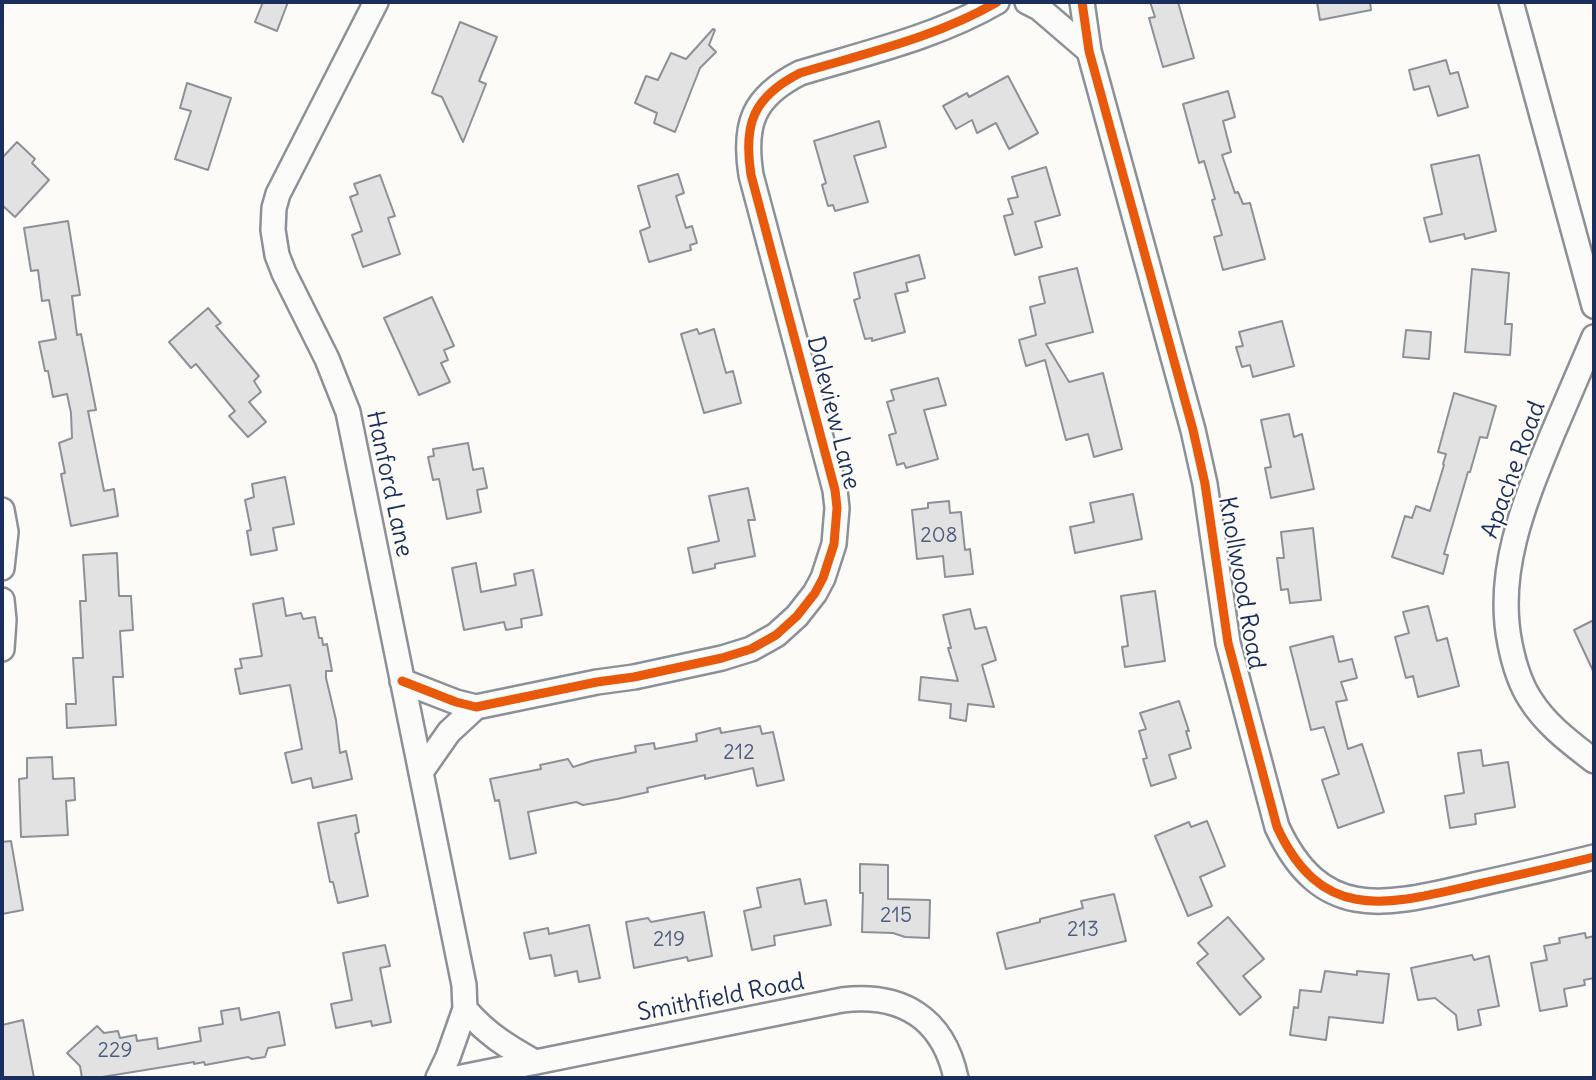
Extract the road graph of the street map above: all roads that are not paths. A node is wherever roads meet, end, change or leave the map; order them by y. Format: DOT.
graph roads {
  1 [pos="376,2"];
  2 [pos="997,2"];
  3 [pos="1027,2"];
  4 [pos="1082,2"];
  5 [pos="1510,2"];
  6 [pos="1089,51"];
  7 [pos="1594,306"];
  8 [pos="1594,337"];
  9 [pos="2,510"];
  10 [pos="2,568"];
  11 [pos="2,600"];
  12 [pos="2,649"];
  13 [pos="402,681"];
  14 [pos="476,707"];
  15 [pos="1594,761"];
  16 [pos="421,772"];
  17 [pos="1594,857"];
  18 [pos="465,1009"];
  19 [pos="535,1062"];
  20 [pos="438,1078"];
  21 [pos="457,1078"];
  22 [pos="956,1078"];
  1 -- 13 [label="street, Hanford Lane"];
  2 -- 14 [label="street, Daleview Lane"];
  3 -- 6 [label="street"];
  4 -- 6 [label="street, Knollwood Road"];
  5 -- 7 [label="street"];
  6 -- 17 [label="street, Knollwood Road"];
  8 -- 15 [label="street, Apache Road"];
  9 -- 10 [label="street"];
  11 -- 12 [label="street"];
  13 -- 14 [label="street, Daleview Lane"];
  13 -- 16 [label="street, Hanford Lane"];
  14 -- 16 [label="street"];
  16 -- 18 [label="street, Hanford Lane"];
  18 -- 19 [label="street"];
  18 -- 20 [label="street, Hanford Lane"];
  19 -- 21 [label="street, Smithfield Road"];
  19 -- 22 [label="street, Smithfield Road"];
}
